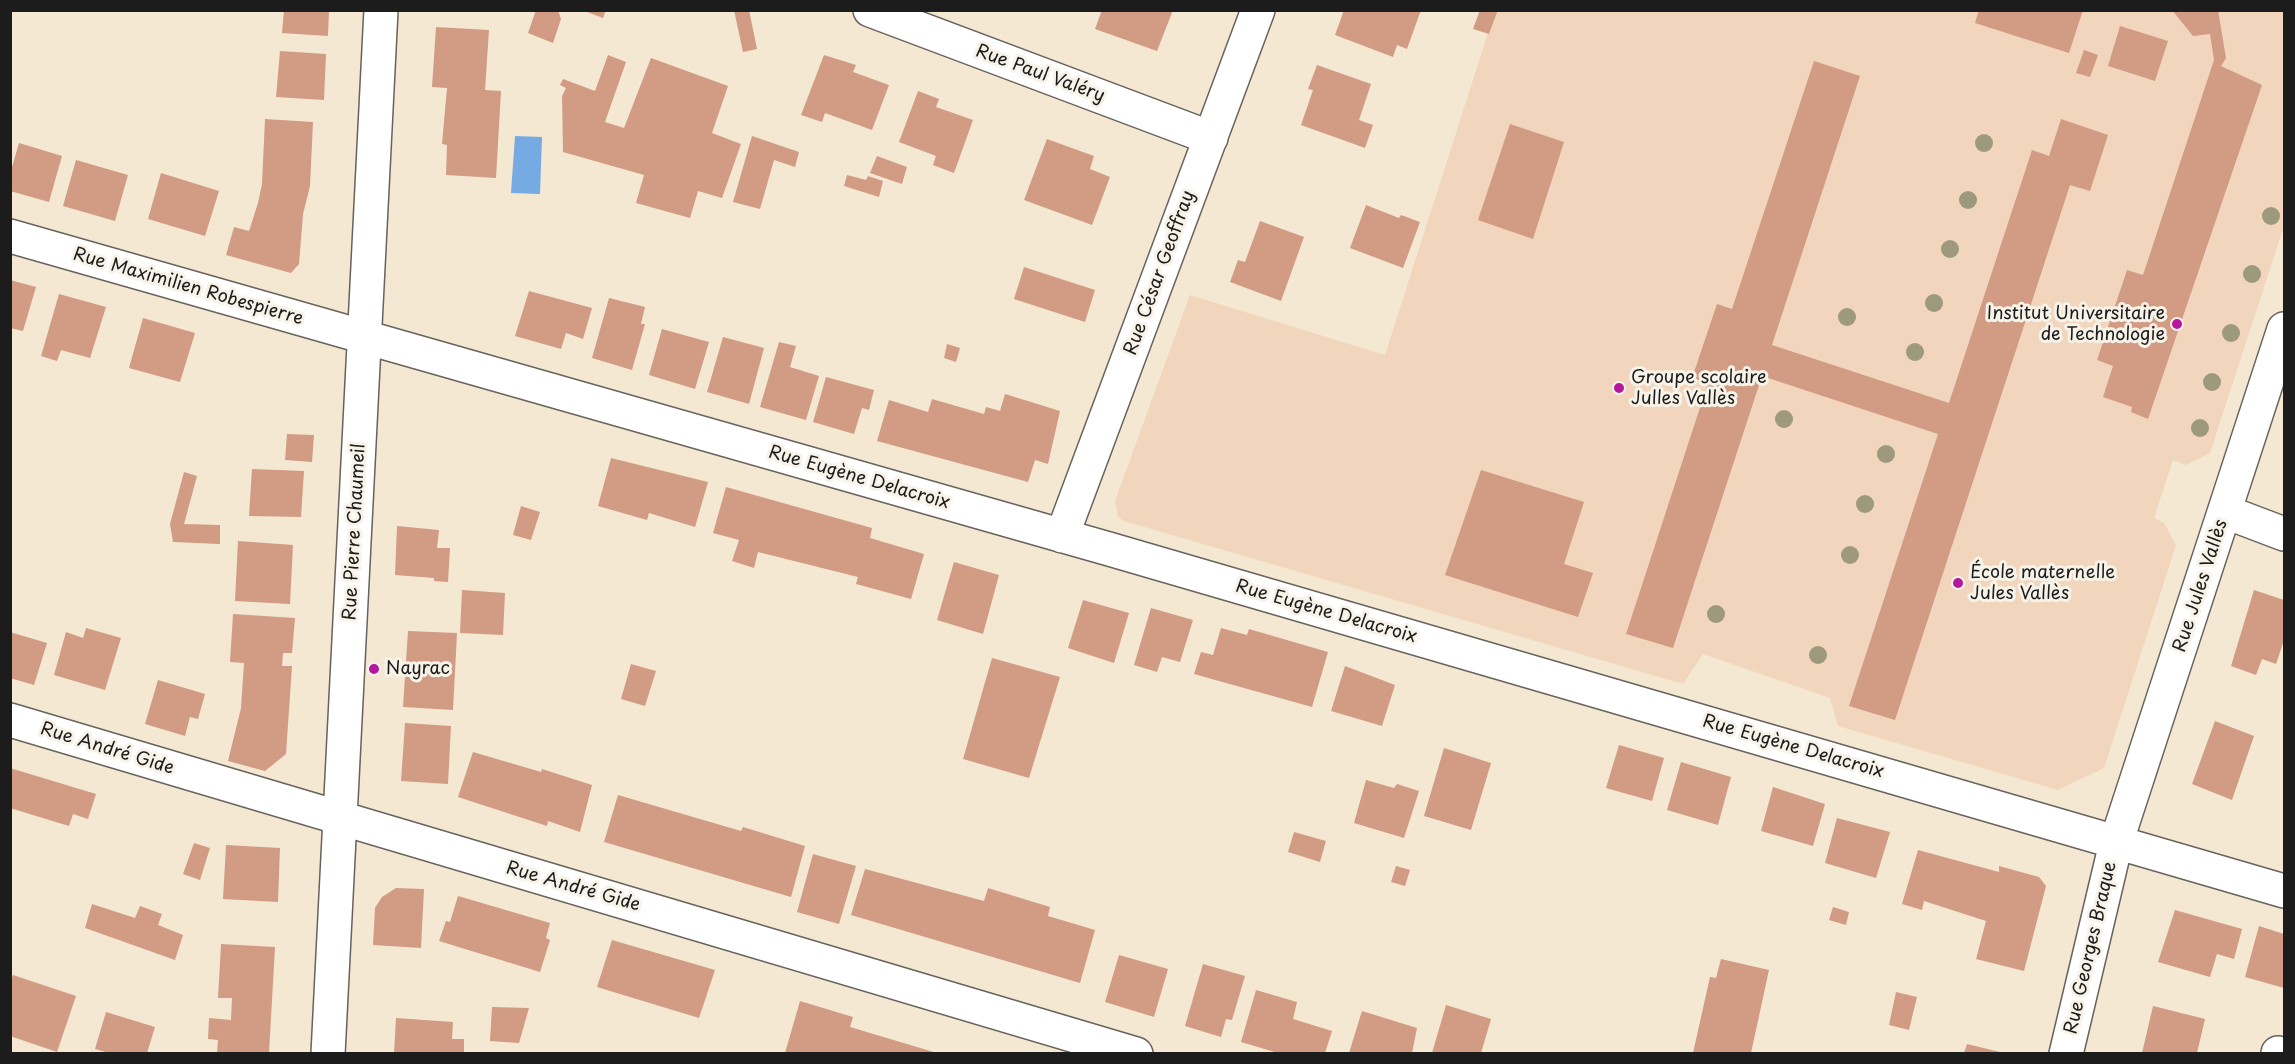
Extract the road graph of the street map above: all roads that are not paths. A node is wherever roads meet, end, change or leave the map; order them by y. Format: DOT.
graph roads {
  1 [pos="381,10"];
  2 [pos="870,10"];
  3 [pos="1258,10"];
  4 [pos="1211,138"];
  5 [pos="10,236"];
  6 [pos="2284,329"];
  7 [pos="366,338"];
  8 [pos="2226,512"];
  9 [pos="2284,534"];
  10 [pos="1062,536"];
  11 [pos="10,720"];
  12 [pos="338,818"];
  13 [pos="2116,843"];
  14 [pos="2284,891"];
  15 [pos="328,1053"];
  16 [pos="1136,1053"];
  17 [pos="2066,1053"];
  1 -- 7 [label="street, Rue Pierre Chaumeil"];
  2 -- 4 [label="street, Rue Paul Valéry"];
  3 -- 4 [label="street, Rue César Geoffray"];
  4 -- 10 [label="street, Rue César Geoffray"];
  5 -- 7 [label="street, Rue Maximilien Robespierre"];
  6 -- 8 [label="street, Rue Jules Vallès"];
  7 -- 10 [label="street, Rue Eugène Delacroix"];
  7 -- 12 [label="street, Rue Pierre Chaumeil"];
  8 -- 9 [label="street"];
  8 -- 13 [label="street, Rue Jules Vallès"];
  10 -- 13 [label="street, Rue Eugène Delacroix"];
  11 -- 12 [label="street, Rue André Gide"];
  12 -- 15 [label="street, Rue Pierre Chaumeil"];
  12 -- 16 [label="street, Rue André Gide"];
  13 -- 14 [label="street, Rue Eugène Delacroix"];
  13 -- 17 [label="street, Rue Georges Braque"];
}
